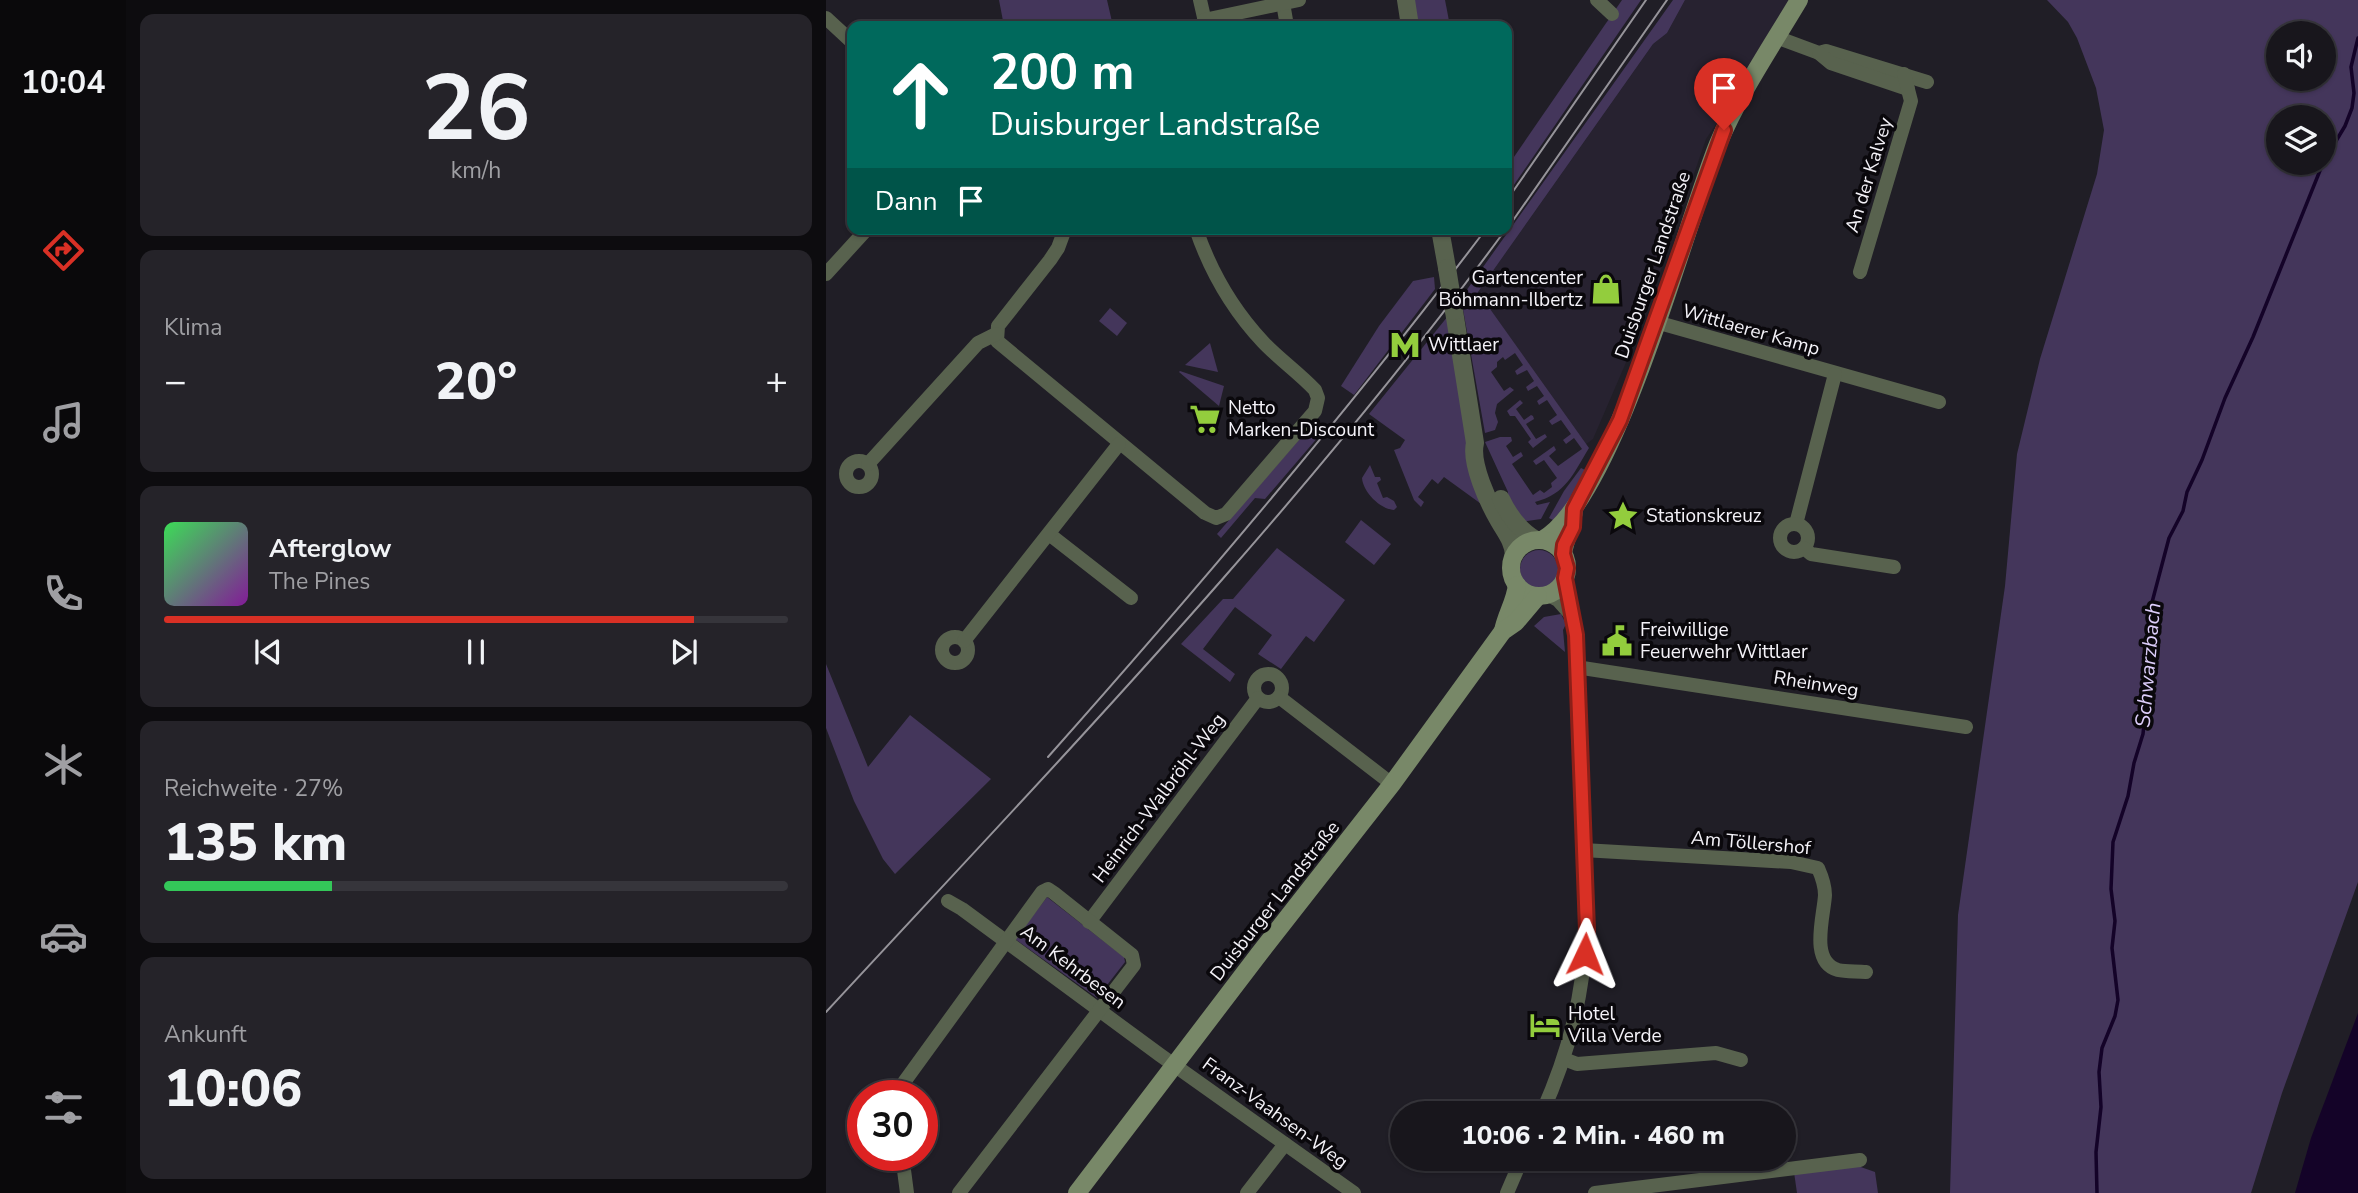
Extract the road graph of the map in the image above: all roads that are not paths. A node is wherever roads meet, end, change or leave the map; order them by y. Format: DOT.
graph roads {
  1 [pos="1200,0"];
  2 [pos="1299,0"];
  3 [pos="1406,0"];
  4 [pos="1597,0"];
  5 [pos="1799,0"];
  6 [pos="1283,3"];
  7 [pos="1612,15"];
  8 [pos="1205,21"];
  9 [pos="1213,21"];
  10 [pos="1286,21"];
  11 [pos="1409,21"];
  12 [pos="828,25"];
  13 [pos="1776,37"];
  14 [pos="847,38"];
  15 [pos="1906,82"];
  16 [pos="1927,82"];
  17 [pos="862,235"];
  18 [pos="1062,235"];
  19 [pos="1198,235"];
  20 [pos="1441,235"];
  21 [pos="1860,272"];
  22 [pos="826,274"];
  23 [pos="1656,322"];
  24 [pos="996,334"];
  25 [pos="1835,374"];
  26 [pos="1939,402"];
  27 [pos="1475,443"];
  28 [pos="1119,444"];
  29 [pos="868,464"];
  30 [pos="1574,509"];
  31 [pos="1796,524"];
  32 [pos="1049,534"];
  33 [pos="1539,540"];
  34 [pos="1804,548"];
  35 [pos="1563,554"];
  36 [pos="1514,555"];
  37 [pos="1894,567"];
  38 [pos="1565,578"];
  39 [pos="1517,585"];
  40 [pos="1542,595"];
  41 [pos="1131,598"];
  42 [pos="1573,617"];
  43 [pos="1503,631"];
  44 [pos="964,640"];
  45 [pos="1576,667"];
  46 [pos="1279,697"];
  47 [pos="1258,698"];
  48 [pos="1966,727"];
  49 [pos="1392,784"];
  50 [pos="1583,850"];
  51 [pos="948,901"];
  52 [pos="1089,922"];
  53 [pos="1007,942"];
  54 [pos="1866,972"];
  55 [pos="1099,1010"];
  56 [pos="1564,1059"];
  57 [pos="1741,1060"];
  58 [pos="1174,1065"];
  59 [pos="906,1080"];
  60 [pos="1547,1101"];
  61 [pos="1285,1144"];
  62 [pos="1860,1160"];
  63 [pos="905,1171"];
  64 [pos="1517,1171"];
  65 [pos="1510,1192"];
  66 [pos="908,1193"];
  67 [pos="958,1193"];
  68 [pos="1077,1193"];
  69 [pos="1247,1193"];
  70 [pos="1354,1193"];
  71 [pos="1595,1193"];
  1 -- 8 [label="street"];
  2 -- 6 [label="street"];
  3 -- 11 [label="street"];
  4 -- 7 [label="street"];
  5 -- 13 [label="main road, Duisburger Landstraße"];
  6 -- 9 [label="street"];
  6 -- 10 [label="street"];
  12 -- 14 [label="street"];
  13 -- 15 [label="street"];
  13 -- 23 [label="main road, Duisburger Landstraße"];
  15 -- 16 [label="street"];
  15 -- 21 [label="street, An der Kalvey"];
  17 -- 22 [label="street"];
  18 -- 24 [label="street"];
  19 -- 28 [label="street"];
  20 -- 27 [label="street, bridge"];
  23 -- 25 [label="street, Wittlaerer Kamp"];
  23 -- 30 [label="main road, Duisburger Landstraße"];
  24 -- 28 [label="street"];
  24 -- 29 [label="street"];
  25 -- 26 [label="street, Wittlaerer Kamp"];
  25 -- 31 [label="street, Wittlaerer Kamp"];
  27 -- 33 [label="street"];
  27 -- 36 [label="street"];
  28 -- 32 [label="street"];
  30 -- 33 [label="main road, Duisburger Landstraße"];
  30 -- 35 [label="main road, Duisburger Landstraße"];
  31 -- 34 [label="street"];
  31 -- 34 [label="street, Wittlaerer Kamp"];
  32 -- 41 [label="street"];
  32 -- 44 [label="street"];
  33 -- 35 [label="main road"];
  33 -- 36 [label="main road, Duisburger Landstraße"];
  34 -- 37 [label="street, Wittlaerer Kamp"];
  35 -- 38 [label="main road, Duisburger Landstraße"];
  36 -- 39 [label="main road, Duisburger Landstraße"];
  38 -- 40 [label="main road, Duisburger Landstraße"];
  38 -- 42 [label="street"];
  39 -- 40 [label="main road"];
  39 -- 43 [label="main road, Duisburger Landstraße"];
  40 -- 42 [label="street"];
  40 -- 43 [label="main road, Duisburger Landstraße"];
  42 -- 45 [label="street"];
  43 -- 49 [label="main road, Duisburger Landstraße"];
  45 -- 48 [label="street, Rheinweg"];
  45 -- 50 [label="street"];
  46 -- 47 [label="street"];
  46 -- 47 [label="street, Heinrich-Walbröhl-Weg"];
  46 -- 49 [label="street, Heinrich-Walbröhl-Weg"];
  47 -- 52 [label="street, Heinrich-Walbröhl-Weg"];
  49 -- 58 [label="main road, Duisburger Landstraße"];
  50 -- 54 [label="street, Am Töllershof"];
  50 -- 56 [label="street"];
  51 -- 53 [label="street, Am Kehrbesen"];
  52 -- 53 [label="street"];
  52 -- 55 [label="street"];
  53 -- 55 [label="street, Am Kehrbesen"];
  53 -- 59 [label="street"];
  55 -- 58 [label="street, Am Kehrbesen"];
  55 -- 67 [label="street"];
  56 -- 57 [label="street"];
  56 -- 60 [label="street"];
  58 -- 61 [label="street, Franz-Vaahsen-Weg"];
  58 -- 68 [label="main road, Duisburger Landstraße"];
  61 -- 69 [label="street"];
  61 -- 70 [label="street, Franz-Vaahsen-Weg"];
  62 -- 71 [label="street"];
  63 -- 66 [label="street"];
  64 -- 65 [label="street"];
}
